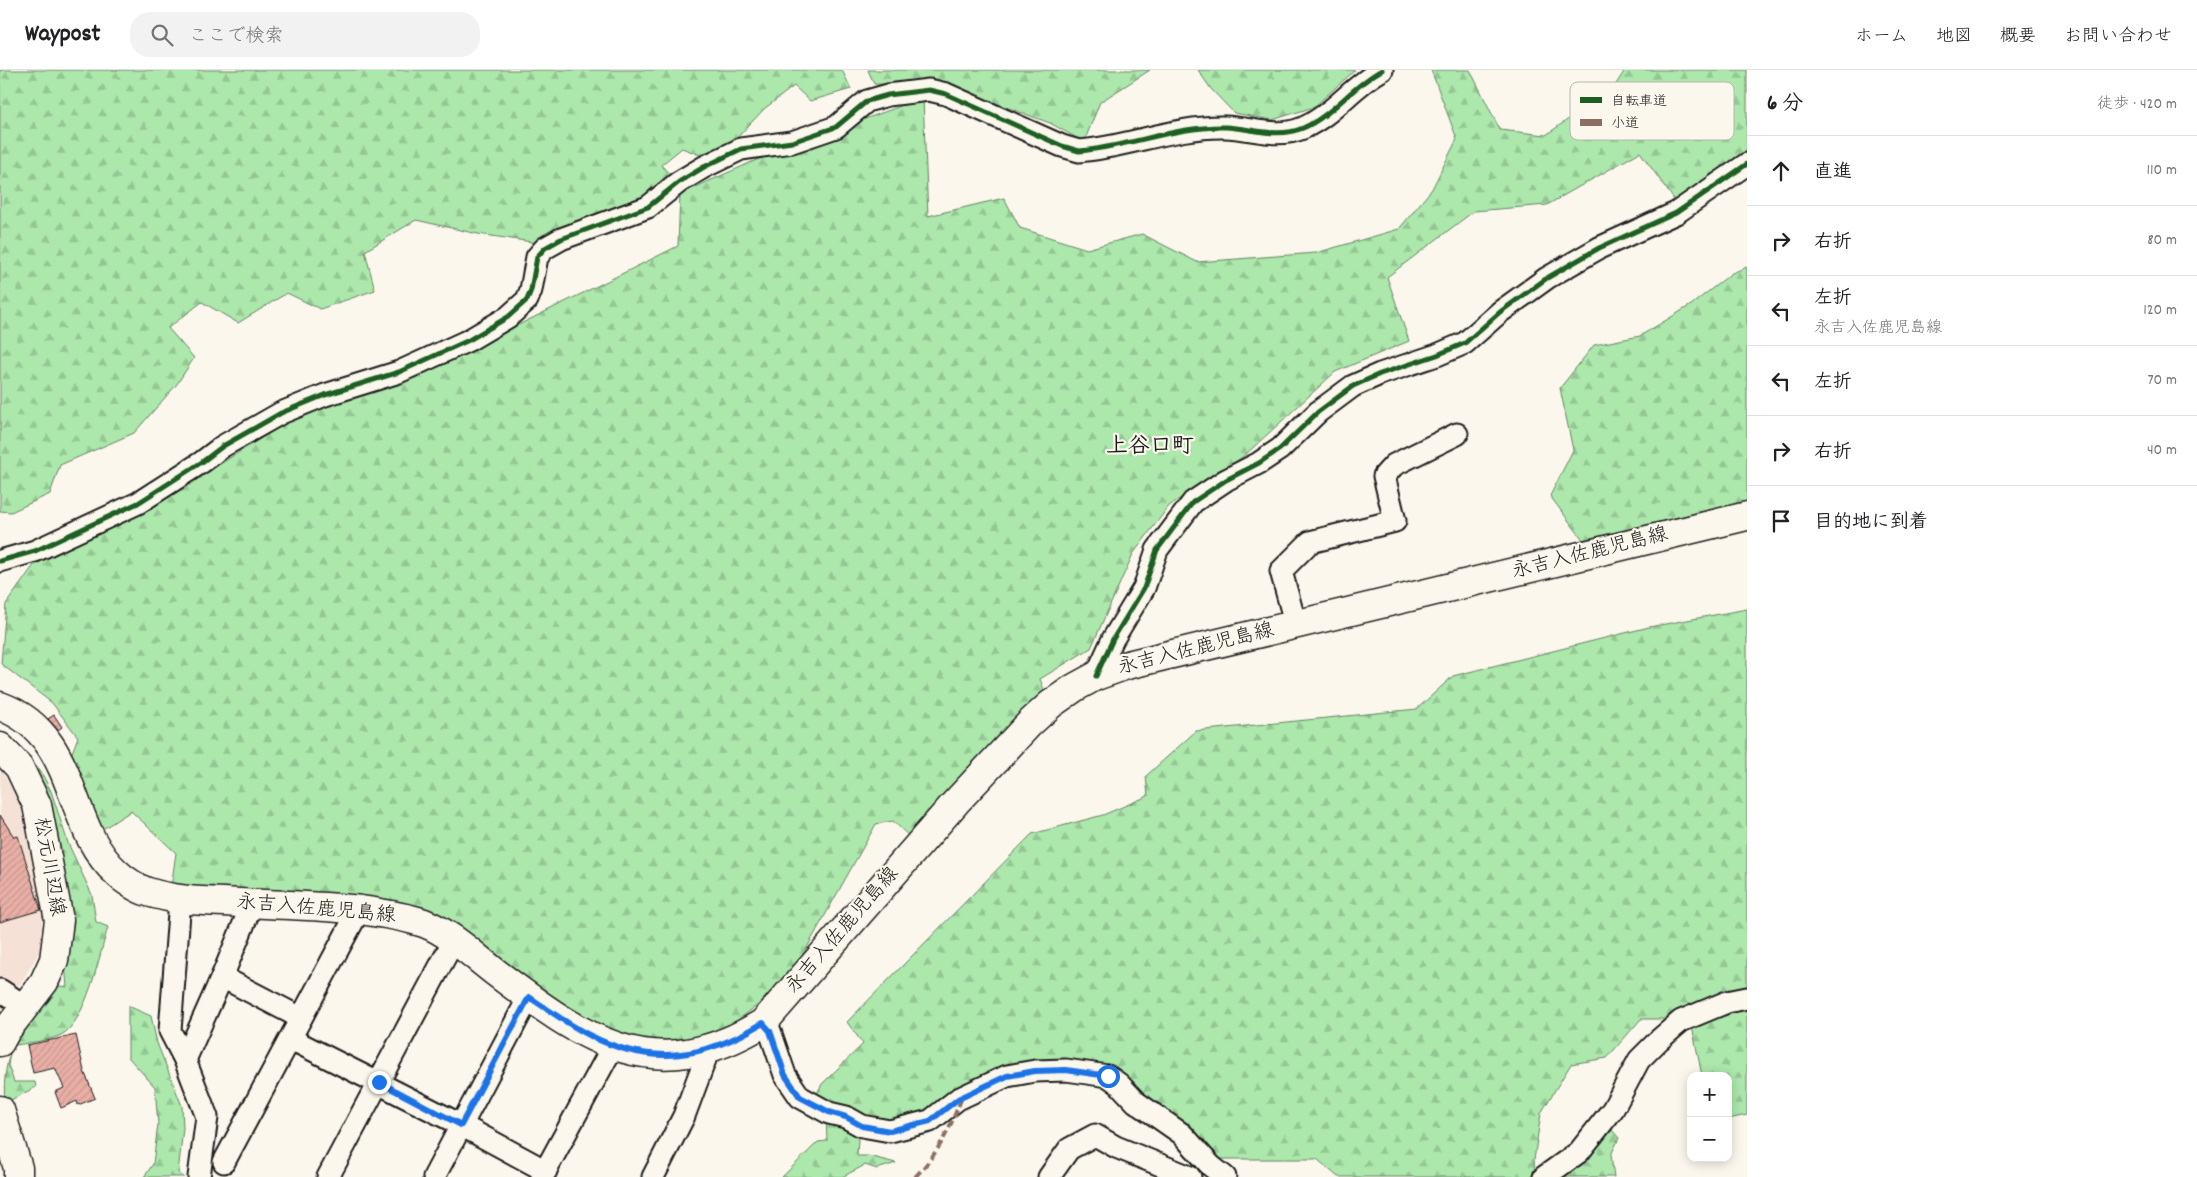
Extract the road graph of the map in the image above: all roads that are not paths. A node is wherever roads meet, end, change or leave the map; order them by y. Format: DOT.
graph roads {
  1 [pos="1382,70"];
  2 [pos="1747,164"];
  3 [pos="1457,434"];
  4 [pos="1747,516"];
  5 [pos="0,561"];
  6 [pos="1296,626"];
  7 [pos="1096,676"];
  8 [pos="0,706"];
  9 [pos="0,747"];
  10 [pos="180,900"];
  11 [pos="252,904"];
  12 [pos="359,910"];
  13 [pos="454,940"];
  14 [pos="222,977"];
  15 [pos="0,990"];
  16 [pos="529,997"];
  17 [pos="1747,998"];
  18 [pos="26,1007"];
  19 [pos="301,1018"];
  20 [pos="763,1023"];
  21 [pos="290,1039"];
  22 [pos="0,1042"];
  23 [pos="613,1046"];
  24 [pos="709,1049"];
  25 [pos="185,1060"];
  26 [pos="379,1082"];
  27 [pos="0,1110"];
  28 [pos="461,1125"];
  29 [pos="224,1162"];
  30 [pos="544,1174"];
  31 [pos="18,1177"];
  32 [pos="199,1177"];
  33 [pos="328,1177"];
  34 [pos="434,1177"];
  35 [pos="653,1177"];
  36 [pos="1049,1177"];
  37 [pos="1190,1177"];
  38 [pos="1225,1177"];
  39 [pos="1544,1177"];
  1 -- 5 [label="street"];
  2 -- 7 [label="street"];
  3 -- 6 [label="street"];
  4 -- 6 [label="main road, 永吉入佐鹿児島線"];
  6 -- 7 [label="main road, 永吉入佐鹿児島線"];
  7 -- 20 [label="main road, 永吉入佐鹿児島線"];
  8 -- 10 [label="main road, 永吉入佐鹿児島線"];
  9 -- 18 [label="main road, 松元川辺線"];
  10 -- 11 [label="main road, 永吉入佐鹿児島線"];
  10 -- 25 [label="street"];
  11 -- 12 [label="main road, 永吉入佐鹿児島線"];
  11 -- 14 [label="street"];
  12 -- 13 [label="main road, 永吉入佐鹿児島線"];
  12 -- 19 [label="street"];
  13 -- 16 [label="main road, 永吉入佐鹿児島線"];
  13 -- 26 [label="street"];
  14 -- 19 [label="street"];
  14 -- 25 [label="street"];
  15 -- 18 [label="street"];
  16 -- 23 [label="main road, 永吉入佐鹿児島線"];
  16 -- 28 [label="street"];
  17 -- 39 [label="street"];
  18 -- 22 [label="main road, 松元川辺線"];
  19 -- 21 [label="street"];
  20 -- 24 [label="main road, 永吉入佐鹿児島線"];
  20 -- 38 [label="street"];
  21 -- 26 [label="street"];
  21 -- 29 [label="street"];
  23 -- 24 [label="main road, 永吉入佐鹿児島線"];
  23 -- 30 [label="street"];
  24 -- 35 [label="street"];
  25 -- 32 [label="street"];
  26 -- 28 [label="street"];
  26 -- 33 [label="street"];
  27 -- 31 [label="main road"];
  28 -- 30 [label="street"];
  28 -- 34 [label="street"];
  36 -- 37 [label="street"];
}
